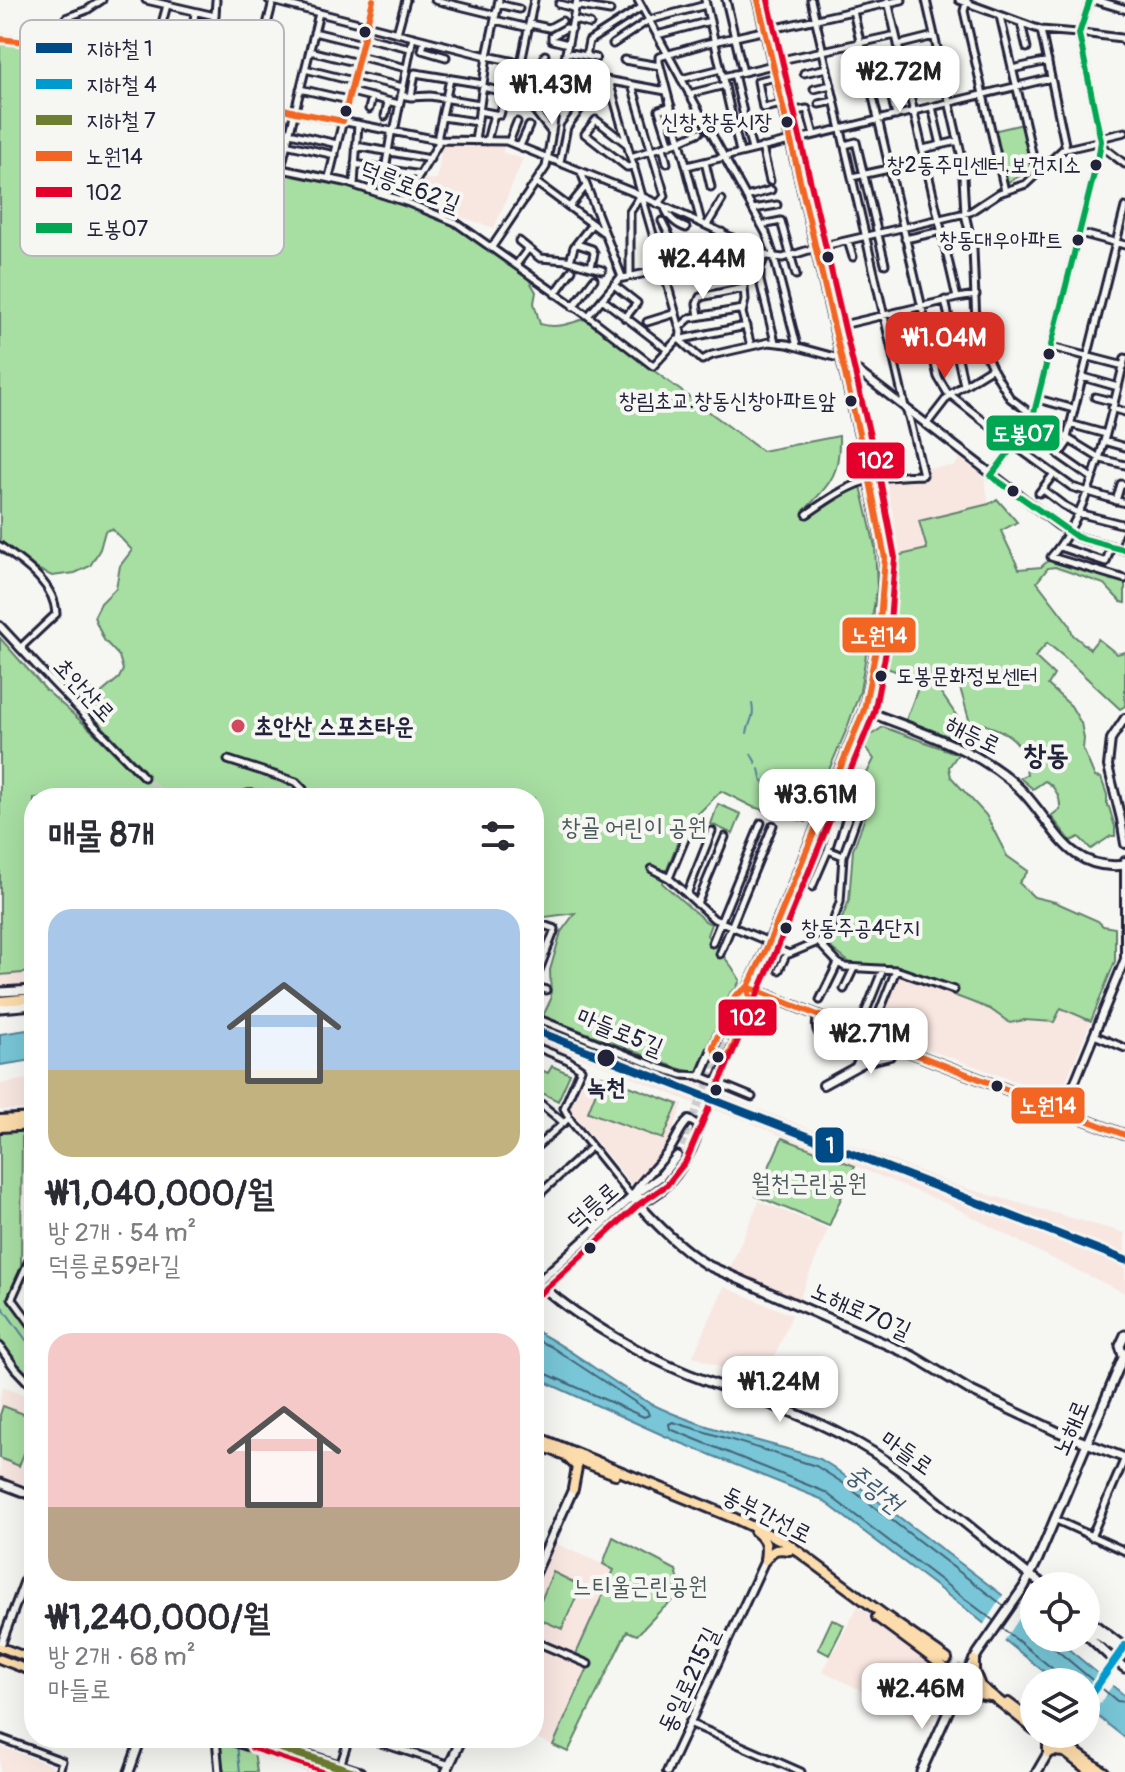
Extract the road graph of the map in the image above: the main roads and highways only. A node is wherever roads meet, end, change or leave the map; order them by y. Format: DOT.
graph roads {
  1 [pos="758,0"];
  2 [pos="859,372"];
  3 [pos="847,381"];
  4 [pos="864,710"];
  5 [pos="1125,864"];
  6 [pos="747,990"];
  7 [pos="24,991"];
  8 [pos="0,992"];
  9 [pos="24,999"];
  10 [pos="0,1001"];
  11 [pos="24,1006"];
  12 [pos="0,1008"];
  13 [pos="713,1047"];
  14 [pos="730,1054"];
  15 [pos="698,1076"];
  16 [pos="718,1083"];
  17 [pos="24,1119"];
  18 [pos="0,1120"];
  19 [pos="24,1126"];
  20 [pos="0,1127"];
  21 [pos="1125,1135"];
  22 [pos="677,1156"];
  23 [pos="632,1197"];
  24 [pos="544,1274"];
  25 [pos="544,1288"];
  26 [pos="1125,1335"];
  27 [pos="1124,1355"];
  28 [pos="1121,1373"];
  29 [pos="544,1439"];
  30 [pos="1086,1443"];
  31 [pos="544,1446"];
  32 [pos="562,1450"];
  33 [pos="1125,1458"];
  34 [pos="595,1466"];
  35 [pos="0,1483"];
  36 [pos="573,1489"];
  37 [pos="24,1492"];
  38 [pos="680,1496"];
  39 [pos="742,1522"];
  40 [pos="762,1536"];
  41 [pos="789,1550"];
  42 [pos="544,1554"];
  43 [pos="1025,1572"];
  44 [pos="1030,1572"];
  45 [pos="1020,1593"];
  46 [pos="1100,1629"];
  47 [pos="1100,1637"];
  48 [pos="1124,1645"];
  49 [pos="0,1647"];
  50 [pos="1100,1647"];
  51 [pos="24,1656"];
  52 [pos="976,1657"];
  53 [pos="0,1659"];
  54 [pos="947,1659"];
  55 [pos="24,1668"];
  56 [pos="1125,1668"];
  57 [pos="963,1680"];
  58 [pos="989,1692"];
  59 [pos="952,1703"];
  60 [pos="1020,1713"];
  61 [pos="1020,1717"];
  62 [pos="137,1748"];
  63 [pos="255,1748"];
  64 [pos="286,1748"];
  65 [pos="457,1748"];
  66 [pos="1047,1748"];
  67 [pos="1060,1748"];
  68 [pos="1065,1748"];
  69 [pos="1064,1752"];
  70 [pos="1048,1753"];
  71 [pos="448,1768"];
  72 [pos="129,1772"];
  73 [pos="330,1772"];
  74 [pos="360,1772"];
  75 [pos="921,1772"];
  76 [pos="1037,1772"];
  77 [pos="1091,1772"];
  78 [pos="1104,1772"];
  1 -- 3 [label="main road"];
  2 -- 3 [label="main road"];
  3 -- 4 [label="main road"];
  4 -- 5 [label="main road, 해등로"];
  4 -- 6 [label="main road"];
  6 -- 13 [label="main road"];
  6 -- 14 [label="main road"];
  6 -- 21 [label="main road"];
  7 -- 8 [label="main road"];
  9 -- 10 [label="highway"];
  11 -- 12 [label="main road"];
  13 -- 14 [label="main road"];
  13 -- 15 [label="main road"];
  14 -- 16 [label="main road"];
  17 -- 18 [label="highway"];
  19 -- 20 [label="highway"];
  22 -- 23 [label="main road, 덕릉로"];
  23 -- 24 [label="main road, 덕릉로"];
  23 -- 30 [label="main road, 노해로70길"];
  25 -- 43 [label="main road, 마들로"];
  26 -- 27 [label="main road, 노해로"];
  27 -- 28 [label="main road, 노해로"];
  28 -- 30 [label="main road, 노해로"];
  29 -- 32 [label="highway, 동부간선로"];
  30 -- 33 [label="main road, 노해로70길"];
  30 -- 44 [label="main road, 노해로"];
  31 -- 32 [label="highway"];
  32 -- 34 [label="highway"];
  32 -- 36 [label="highway"];
  32 -- 38 [label="highway, 동부간선로"];
  34 -- 36 [label="highway"];
  34 -- 38 [label="highway"];
  35 -- 37 [label="main road"];
  36 -- 42 [label="main road"];
  38 -- 39 [label="highway, 동부간선로"];
  39 -- 40 [label="highway"];
  39 -- 54 [label="highway, 동부간선로"];
  40 -- 41 [label="highway"];
  40 -- 41 [label="highway"];
  41 -- 57 [label="highway"];
  45 -- 52 [label="main road, 노해로"];
  46 -- 48 [label="main road"];
  47 -- 48 [label="main road"];
  49 -- 51 [label="main road"];
  50 -- 56 [label="main road"];
  52 -- 57 [label="main road, 노해로"];
  52 -- 58 [label="highway"];
  53 -- 55 [label="main road"];
  57 -- 59 [label="main road, 노해로"];
  58 -- 59 [label="highway"];
  58 -- 60 [label="highway"];
  58 -- 61 [label="highway"];
  59 -- 75 [label="main road, 노해로"];
  62 -- 72 [label="main road"];
  63 -- 73 [label="main road"];
  64 -- 74 [label="main road"];
  65 -- 71 [label="main road"];
  66 -- 70 [label="highway"];
  67 -- 69 [label="highway"];
  68 -- 78 [label="highway"];
  69 -- 70 [label="highway"];
  69 -- 77 [label="highway"];
  70 -- 76 [label="main road"];
}
